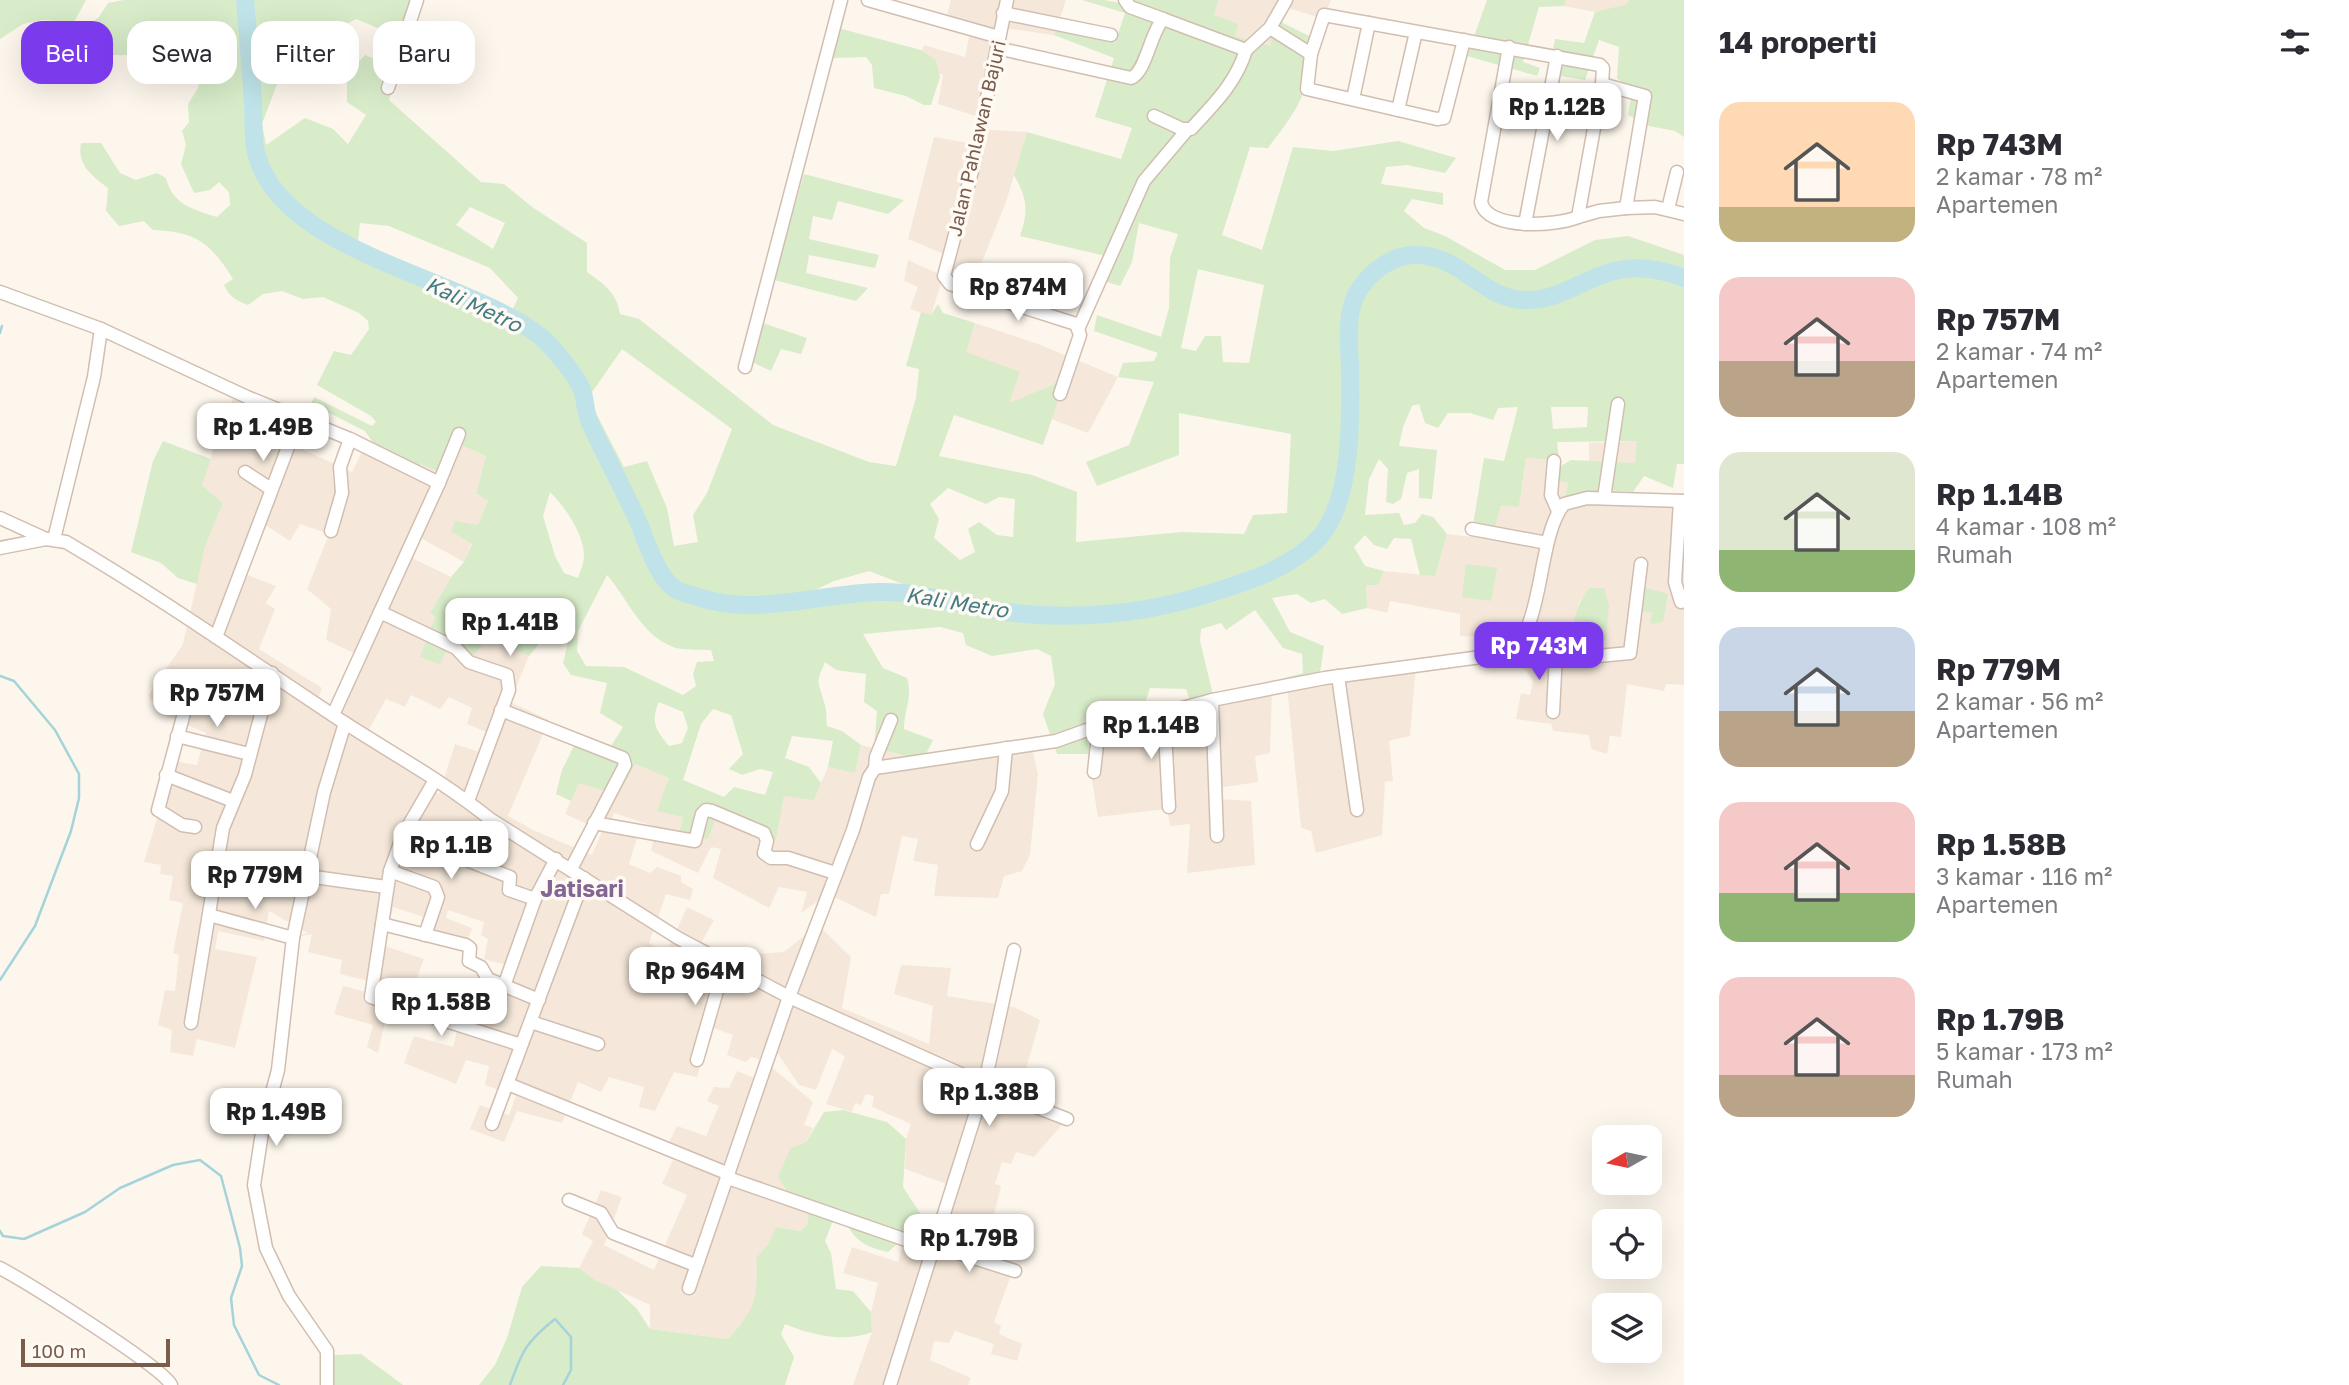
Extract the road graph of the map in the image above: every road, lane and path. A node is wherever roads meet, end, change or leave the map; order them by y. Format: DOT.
graph roads {
  1 [pos="417,0"];
  2 [pos="841,0"];
  3 [pos="868,0"];
  4 [pos="1007,0"];
  5 [pos="1125,0"];
  6 [pos="1286,0"];
  7 [pos="1003,13"];
  8 [pos="1163,19"];
  9 [pos="1369,23"];
  10 [pos="1270,28"];
  11 [pos="1416,32"];
  12 [pos="1111,35"];
  13 [pos="1464,40"];
  14 [pos="998,42"];
  15 [pos="1509,47"];
  16 [pos="1246,50"];
  17 [pos="1311,54"];
  18 [pos="1557,56"];
  19 [pos="1602,84"];
  20 [pos="388,88"];
  21 [pos="1353,99"];
  22 [pos="1398,110"];
  23 [pos="1154,116"];
  24 [pos="1187,130"];
  25 [pos="1677,172"];
  26 [pos="1626,208"];
  27 [pos="1668,209"];
  28 [pos="1684,214"];
  29 [pos="1578,217"];
  30 [pos="1525,224"];
  31 [pos="0,292"];
  32 [pos="1079,327"];
  33 [pos="101,329"];
  34 [pos="745,367"];
  35 [pos="1060,394"];
  36 [pos="1618,404"];
  37 [pos="299,418"];
  38 [pos="459,434"];
  39 [pos="350,439"];
  40 [pos="1554,461"];
  41 [pos="245,472"];
  42 [pos="439,483"];
  43 [pos="271,489"];
  44 [pos="1604,498"];
  45 [pos="1682,501"];
  46 [pos="1558,511"];
  47 [pos="0,518"];
  48 [pos="1472,529"];
  49 [pos="331,531"];
  50 [pos="50,539"];
  51 [pos="1547,543"];
  52 [pos="0,548"];
  53 [pos="1641,564"];
  54 [pos="1681,602"];
  55 [pos="380,612"];
  56 [pos="216,637"];
  57 [pos="1516,648"];
  58 [pos="1556,654"];
  59 [pos="272,673"];
  60 [pos="1338,676"];
  61 [pos="1212,700"];
  62 [pos="501,710"];
  63 [pos="1553,712"];
  64 [pos="184,713"];
  65 [pos="1164,713"];
  66 [pos="333,715"];
  67 [pos="891,720"];
  68 [pos="345,723"];
  69 [pos="1099,726"];
  70 [pos="177,736"];
  71 [pos="1006,748"];
  72 [pos="249,754"];
  73 [pos="875,768"];
  74 [pos="1094,772"];
  75 [pos="166,775"];
  76 [pos="435,780"];
  77 [pos="472,790"];
  78 [pos="233,802"];
  79 [pos="1169,807"];
  80 [pos="1357,810"];
  81 [pos="195,827"];
  82 [pos="592,828"];
  83 [pos="402,835"];
  84 [pos="1217,836"];
  85 [pos="977,844"];
  86 [pos="556,859"];
  87 [pos="570,869"];
  88 [pos="390,871"];
  89 [pos="307,876"];
  90 [pos="834,876"];
  91 [pos="584,878"];
  92 [pos="386,887"];
  93 [pos="535,899"];
  94 [pos="209,915"];
  95 [pos="382,924"];
  96 [pos="425,935"];
  97 [pos="293,938"];
  98 [pos="1014,950"];
  99 [pos="725,963"];
  100 [pos="504,986"];
  101 [pos="789,997"];
  102 [pos="539,1000"];
  103 [pos="531,1022"];
  104 [pos="191,1023"];
  105 [pos="598,1044"];
  106 [pos="521,1045"];
  107 [pos="697,1060"];
  108 [pos="508,1084"];
  109 [pos="984,1087"];
  110 [pos="1067,1119"];
  111 [pos="492,1124"];
  112 [pos="729,1176"];
  113 [pos="569,1200"];
  114 [pos="932,1247"];
  115 [pos="695,1265"];
  116 [pos="0,1268"];
  117 [pos="1015,1271"];
  118 [pos="689,1288"];
  119 [pos="171,1385"];
  120 [pos="327,1385"];
  121 [pos="890,1385"];
  1 -- 20 [label="street"];
  2 -- 34 [label="street"];
  3 -- 14 [label="street"];
  4 -- 7 [label="street, Jalan Pahlawan Bajuri"];
  5 -- 8 [label="street"];
  6 -- 10 [label="street"];
  7 -- 12 [label="street"];
  7 -- 14 [label="street, Jalan Pahlawan Bajuri"];
  8 -- 14 [label="street"];
  8 -- 16 [label="street"];
  9 -- 11 [label="street"];
  9 -- 17 [label="street"];
  9 -- 21 [label="street"];
  10 -- 16 [label="street"];
  10 -- 17 [label="street"];
  11 -- 13 [label="street"];
  11 -- 22 [label="street"];
  13 -- 15 [label="street"];
  13 -- 22 [label="street"];
  14 -- 32 [label="street, Jalan Pahlawan Bajuri"];
  15 -- 18 [label="street"];
  15 -- 30 [label="street"];
  16 -- 24 [label="street"];
  17 -- 21 [label="street"];
  18 -- 19 [label="street"];
  18 -- 30 [label="street"];
  19 -- 26 [label="street"];
  19 -- 29 [label="street"];
  21 -- 22 [label="street"];
  23 -- 24 [label="street"];
  24 -- 32 [label="street"];
  25 -- 27 [label="street"];
  26 -- 27 [label="street"];
  26 -- 29 [label="street"];
  27 -- 28 [label="street"];
  29 -- 30 [label="street"];
  31 -- 33 [label="street"];
  32 -- 35 [label="street"];
  33 -- 37 [label="street"];
  33 -- 50 [label="street"];
  36 -- 44 [label="street"];
  37 -- 39 [label="street"];
  37 -- 43 [label="street"];
  38 -- 42 [label="street"];
  39 -- 42 [label="street"];
  39 -- 49 [label="street"];
  40 -- 46 [label="street"];
  41 -- 43 [label="street"];
  42 -- 55 [label="street"];
  43 -- 56 [label="street"];
  44 -- 45 [label="street"];
  44 -- 46 [label="street"];
  45 -- 54 [label="street"];
  46 -- 51 [label="street"];
  47 -- 50 [label="street"];
  48 -- 51 [label="street"];
  50 -- 52 [label="street"];
  50 -- 56 [label="street"];
  51 -- 57 [label="street"];
  53 -- 58 [label="street"];
  55 -- 62 [label="street"];
  55 -- 66 [label="street"];
  56 -- 59 [label="street"];
  57 -- 58 [label="street"];
  57 -- 60 [label="street"];
  58 -- 63 [label="street"];
  59 -- 66 [label="street"];
  59 -- 72 [label="street"];
  60 -- 61 [label="street"];
  60 -- 80 [label="street"];
  61 -- 65 [label="street"];
  61 -- 84 [label="street"];
  62 -- 77 [label="street"];
  62 -- 82 [label="street"];
  64 -- 70 [label="street"];
  65 -- 69 [label="street"];
  65 -- 79 [label="street"];
  66 -- 68 [label="street"];
  67 -- 73 [label="street"];
  68 -- 76 [label="street"];
  68 -- 89 [label="street"];
  69 -- 71 [label="street"];
  69 -- 74 [label="street"];
  70 -- 72 [label="street"];
  70 -- 75 [label="street"];
  71 -- 73 [label="street"];
  71 -- 85 [label="street"];
  72 -- 78 [label="street"];
  73 -- 90 [label="street"];
  75 -- 78 [label="street"];
  75 -- 81 [label="street"];
  76 -- 77 [label="street"];
  76 -- 83 [label="street"];
  77 -- 86 [label="street"];
  78 -- 94 [label="street"];
  82 -- 87 [label="street"];
  82 -- 90 [label="street"];
  83 -- 88 [label="street"];
  83 -- 93 [label="street"];
  86 -- 87 [label="street"];
  86 -- 93 [label="street"];
  87 -- 91 [label="street"];
  88 -- 92 [label="street"];
  88 -- 96 [label="street"];
  89 -- 92 [label="street"];
  89 -- 97 [label="street"];
  90 -- 101 [label="street"];
  91 -- 99 [label="street"];
  91 -- 102 [label="street"];
  92 -- 95 [label="street"];
  93 -- 100 [label="street"];
  94 -- 97 [label="street"];
  94 -- 104 [label="street"];
  95 -- 96 [label="street"];
  95 -- 106 [label="street"];
  96 -- 100 [label="street"];
  97 -- 120 [label="street"];
  98 -- 109 [label="street"];
  99 -- 101 [label="street"];
  99 -- 107 [label="street"];
  100 -- 102 [label="street"];
  101 -- 109 [label="street"];
  101 -- 112 [label="street"];
  102 -- 103 [label="street"];
  103 -- 105 [label="street"];
  103 -- 106 [label="street"];
  106 -- 108 [label="street"];
  108 -- 111 [label="street"];
  108 -- 112 [label="street"];
  109 -- 110 [label="street"];
  109 -- 114 [label="street"];
  112 -- 114 [label="street"];
  112 -- 115 [label="street"];
  113 -- 115 [label="street"];
  114 -- 117 [label="street"];
  114 -- 121 [label="street"];
  115 -- 118 [label="street"];
  116 -- 119 [label="street"];
}
